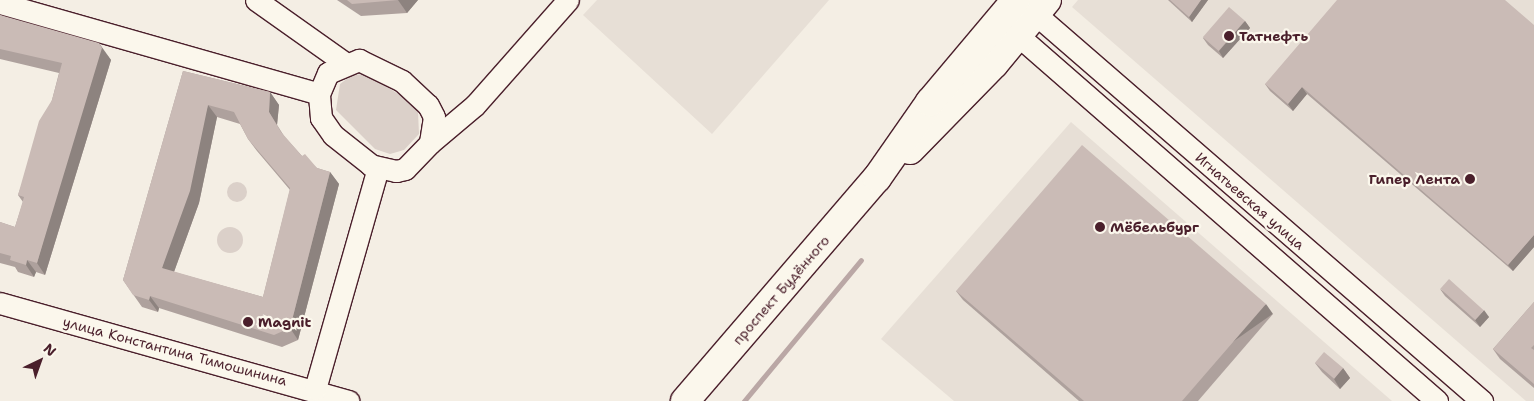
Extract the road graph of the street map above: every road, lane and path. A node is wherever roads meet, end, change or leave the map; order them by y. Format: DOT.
graph roads {
  1 [pos="256,0"];
  2 [pos="568,0"];
  3 [pos="0,3"];
  4 [pos="1023,12"];
  5 [pos="345,62"];
  6 [pos="319,94"];
  7 [pos="430,143"];
  8 [pos="378,168"];
  9 [pos="1339,278"];
  10 [pos="1320,300"];
  11 [pos="0,303"];
  12 [pos="315,390"];
  13 [pos="349,401"];
  14 [pos="685,401"];
  15 [pos="1437,401"];
  16 [pos="1482,401"];
  1 -- 5 [label="street"];
  2 -- 7 [label="street"];
  3 -- 6 [label="street"];
  4 -- 9 [label="street, Игнатьевская улица"];
  4 -- 10 [label="street, Игнатьевская улица"];
  4 -- 14 [label="main road, проспект Будённого"];
  5 -- 6 [label="street"];
  5 -- 7 [label="street"];
  6 -- 8 [label="street"];
  7 -- 8 [label="street"];
  8 -- 12 [label="street"];
  9 -- 10 [label="street"];
  9 -- 16 [label="street, Игнатьевская улица"];
  10 -- 15 [label="street, Игнатьевская улица"];
  11 -- 12 [label="street, улица Константина Тимошинина"];
  12 -- 13 [label="street, улица Константина Тимошинина"];
}
